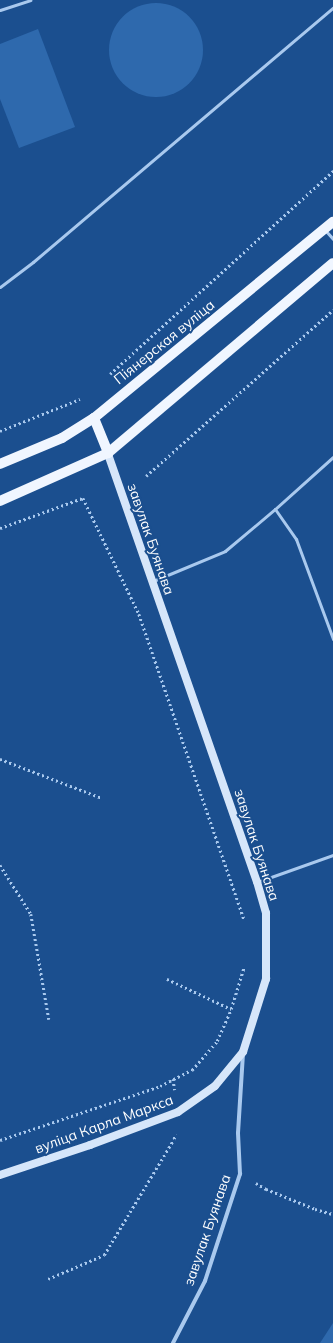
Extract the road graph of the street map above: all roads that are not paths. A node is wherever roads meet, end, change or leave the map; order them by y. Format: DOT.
graph roads {
  1 [pos="30,0"];
  2 [pos="333,8"];
  3 [pos="0,10"];
  4 [pos="333,222"];
  5 [pos="325,230"];
  6 [pos="333,240"];
  7 [pos="333,263"];
  8 [pos="0,288"];
  9 [pos="94,418"];
  10 [pos="108,453"];
  11 [pos="333,456"];
  12 [pos="0,464"];
  13 [pos="0,501"];
  14 [pos="275,509"];
  15 [pos="152,581"];
  16 [pos="333,639"];
  17 [pos="333,855"];
  18 [pos="257,882"];
  19 [pos="243,1052"];
  20 [pos="0,1175"];
  21 [pos="173,1343"];
  1 -- 3 [label="lane"];
  2 -- 8 [label="lane"];
  4 -- 5 [label="main road, Піянерская вуліца"];
  5 -- 6 [label="lane"];
  5 -- 9 [label="main road, Піянерская вуліца"];
  7 -- 10 [label="main road"];
  9 -- 10 [label="main road"];
  9 -- 12 [label="main road, Піянерская вуліца"];
  10 -- 13 [label="main road"];
  10 -- 15 [label="main road, завулак Буянава"];
  11 -- 14 [label="lane"];
  14 -- 15 [label="lane"];
  14 -- 16 [label="lane"];
  15 -- 18 [label="main road, завулак Буянава"];
  17 -- 18 [label="lane"];
  18 -- 19 [label="main road, завулак Буянава"];
  19 -- 20 [label="main road, вуліца Карла Маркса"];
  19 -- 21 [label="street, завулак Буянава"];
}
